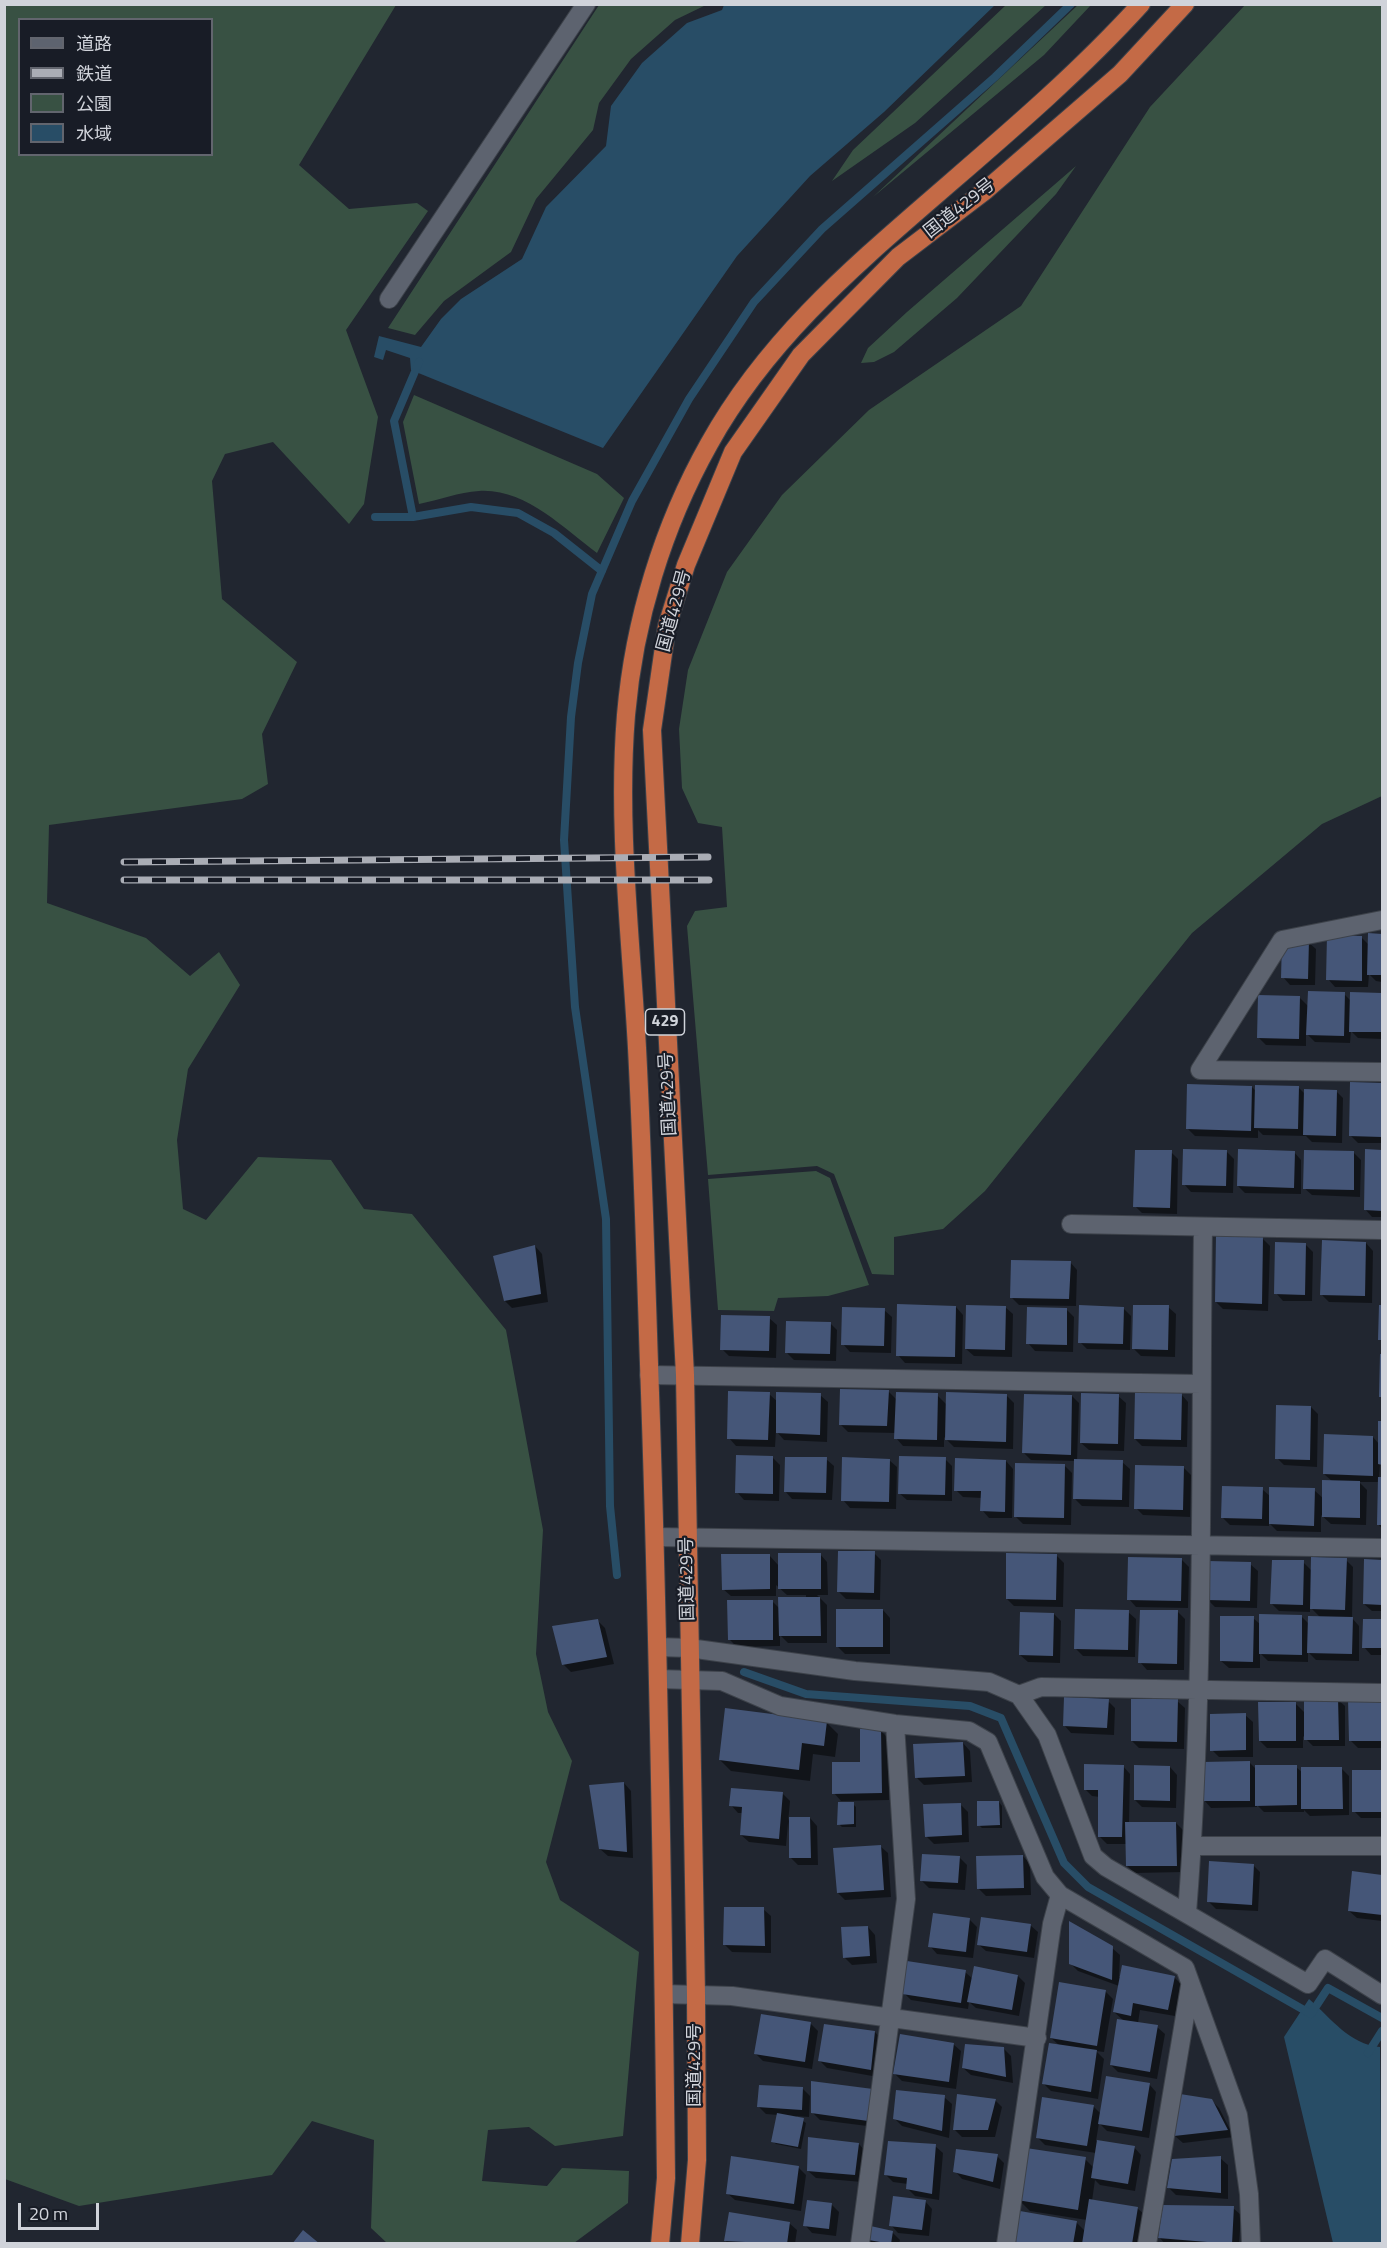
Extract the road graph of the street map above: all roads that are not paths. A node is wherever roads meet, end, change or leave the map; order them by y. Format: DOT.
graph roads {
  1 [pos="586,4"];
  2 [pos="1141,4"];
  3 [pos="1185,4"];
  4 [pos="389,299"];
  5 [pos="1383,920"];
  6 [pos="1383,1072"];
  7 [pos="1071,1224"];
  8 [pos="1203,1228"];
  9 [pos="1383,1230"];
  10 [pos="649,1375"];
  11 [pos="685,1375"];
  12 [pos="1201,1384"];
  13 [pos="655,1537"];
  14 [pos="688,1537"];
  15 [pos="1199,1543"];
  16 [pos="1383,1548"];
  17 [pos="658,1647"];
  18 [pos="689,1648"];
  19 [pos="659,1679"];
  20 [pos="689,1679"];
  21 [pos="1196,1689"];
  22 [pos="1383,1693"];
  23 [pos="1020,1695"];
  24 [pos="895,1724"];
  25 [pos="1192,1846"];
  26 [pos="1383,1846"];
  27 [pos="1060,1895"];
  28 [pos="1187,1913"];
  29 [pos="1191,1984"];
  30 [pos="664,1994"];
  31 [pos="696,1995"];
  32 [pos="1383,1995"];
  33 [pos="891,2020"];
  34 [pos="1037,2038"];
  35 [pos="660,2244"];
  36 [pos="690,2244"];
  37 [pos="860,2244"];
  38 [pos="1006,2244"];
  39 [pos="1147,2244"];
  40 [pos="1251,2244"];
  1 -- 4 [label="street"];
  2 -- 10 [label="highway, 国道429号 / 429"];
  3 -- 11 [label="highway, 国道429号 / 429"];
  5 -- 6 [label="street"];
  7 -- 8 [label="street"];
  8 -- 9 [label="street"];
  8 -- 12 [label="street"];
  10 -- 11 [label="street"];
  10 -- 13 [label="highway, 国道429号 / 429"];
  11 -- 12 [label="street"];
  11 -- 14 [label="highway, 国道429号 / 429"];
  12 -- 15 [label="street"];
  13 -- 14 [label="street"];
  13 -- 17 [label="highway, 国道429号 / 429"];
  14 -- 15 [label="street"];
  14 -- 18 [label="highway, 国道429号 / 429"];
  15 -- 16 [label="street"];
  15 -- 21 [label="street"];
  17 -- 18 [label="street"];
  17 -- 19 [label="highway, 国道429号 / 429"];
  18 -- 20 [label="highway, 国道429号 / 429"];
  18 -- 23 [label="street"];
  19 -- 20 [label="street"];
  19 -- 30 [label="highway, 国道429号 / 429"];
  20 -- 24 [label="street"];
  20 -- 31 [label="highway, 国道429号 / 429"];
  21 -- 22 [label="street"];
  21 -- 23 [label="street"];
  21 -- 25 [label="street"];
  23 -- 28 [label="street"];
  24 -- 27 [label="street"];
  24 -- 33 [label="street"];
  25 -- 26 [label="street"];
  25 -- 28 [label="street"];
  27 -- 29 [label="street"];
  27 -- 34 [label="street"];
  28 -- 32 [label="street"];
  29 -- 39 [label="street"];
  29 -- 40 [label="street"];
  30 -- 31 [label="street"];
  30 -- 35 [label="highway, 国道429号 / 429"];
  31 -- 33 [label="street"];
  31 -- 36 [label="highway, 国道429号 / 429"];
  33 -- 34 [label="street"];
  33 -- 37 [label="street"];
  34 -- 38 [label="street"];
}
